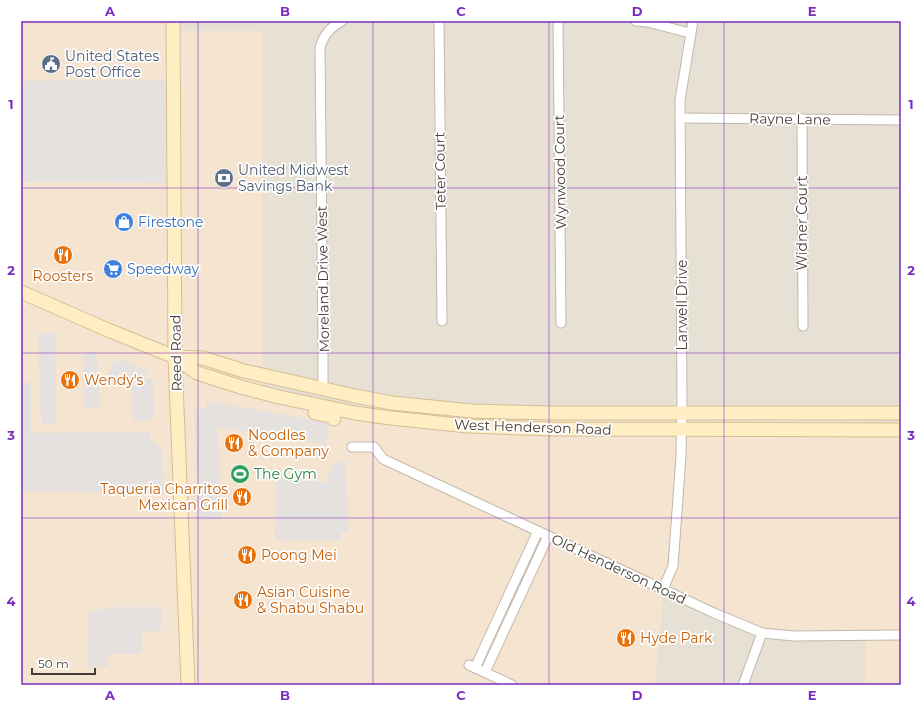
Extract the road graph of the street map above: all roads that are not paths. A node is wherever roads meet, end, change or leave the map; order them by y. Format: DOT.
graph roads {
  1 [pos="174,21"];
  2 [pos="342,21"];
  3 [pos="438,21"];
  4 [pos="558,21"];
  5 [pos="636,21"];
  6 [pos="693,21"];
  7 [pos="690,33"];
  8 [pos="680,118"];
  9 [pos="802,119"];
  10 [pos="901,120"];
  11 [pos="21,292"];
  12 [pos="442,321"];
  13 [pos="562,323"];
  14 [pos="803,326"];
  15 [pos="175,357"];
  16 [pos="323,390"];
  17 [pos="279,397"];
  18 [pos="682,413"];
  19 [pos="901,413"];
  20 [pos="334,419"];
  21 [pos="682,430"];
  22 [pos="901,430"];
  23 [pos="352,447"];
  24 [pos="538,531"];
  25 [pos="548,536"];
  26 [pos="664,589"];
  27 [pos="762,633"];
  28 [pos="901,636"];
  29 [pos="485,672"];
  30 [pos="188,685"];
  31 [pos="512,685"];
  32 [pos="743,685"];
  1 -- 15 [label="main road, Reed Road"];
  2 -- 16 [label="street, Moreland Drive West"];
  3 -- 12 [label="street, Teter Court"];
  4 -- 13 [label="street, Wynwood Court"];
  5 -- 7 [label="street"];
  6 -- 7 [label="street, Larwell Drive"];
  7 -- 8 [label="street, Larwell Drive"];
  8 -- 9 [label="street, Rayne Lane"];
  8 -- 18 [label="street, Larwell Drive"];
  9 -- 10 [label="street, Rayne Lane"];
  9 -- 14 [label="street, Widner Court"];
  11 -- 15 [label="main road, West Henderson Road"];
  15 -- 16 [label="main road, West Henderson Road"];
  15 -- 17 [label="main road, West Henderson Road"];
  15 -- 30 [label="main road, Reed Road"];
  16 -- 18 [label="main road, West Henderson Road"];
  17 -- 20 [label="main road"];
  17 -- 21 [label="main road, West Henderson Road"];
  18 -- 19 [label="main road, West Henderson Road"];
  18 -- 21 [label="street, Larwell Drive"];
  21 -- 22 [label="main road, West Henderson Road"];
  21 -- 26 [label="street, Larwell Drive"];
  23 -- 24 [label="street, Old Henderson Road"];
  24 -- 25 [label="street, Old Henderson Road"];
  24 -- 29 [label="street"];
  25 -- 26 [label="street, Old Henderson Road"];
  25 -- 29 [label="street"];
  26 -- 27 [label="street, Old Henderson Road"];
  27 -- 28 [label="street, Old Henderson Road"];
  27 -- 32 [label="street"];
  29 -- 31 [label="street"];
}
